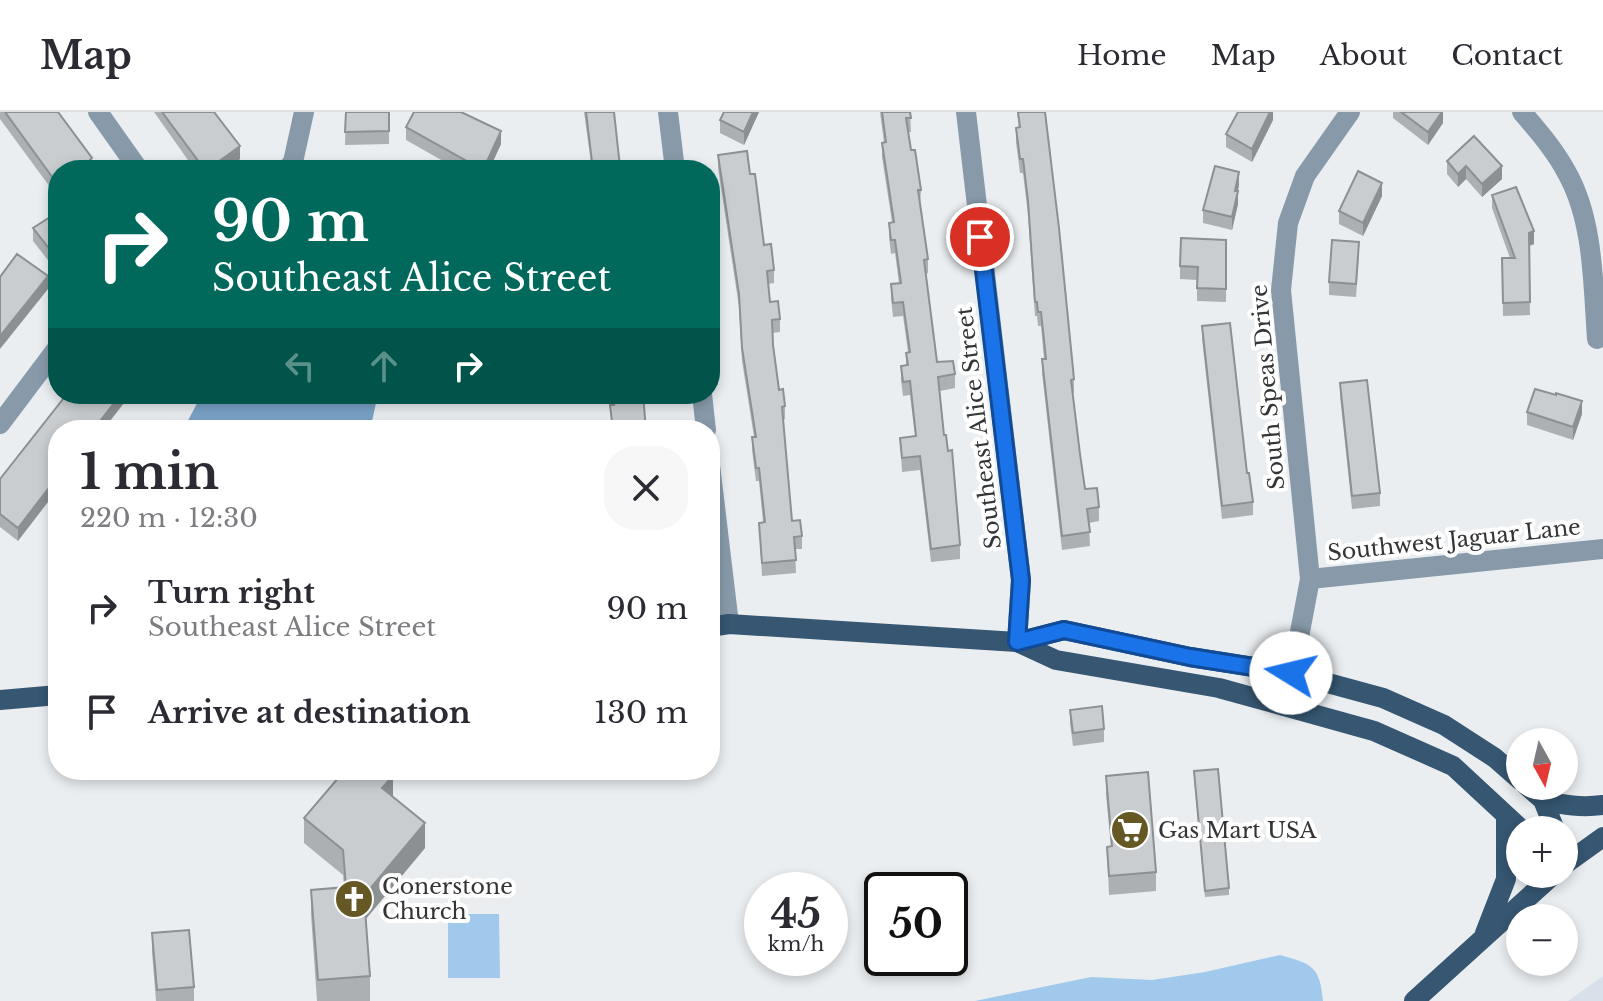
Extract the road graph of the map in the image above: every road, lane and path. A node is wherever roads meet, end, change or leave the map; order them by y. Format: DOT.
graph roads {
  1 [pos="98,112"];
  2 [pos="304,112"];
  3 [pos="668,112"];
  4 [pos="966,112"];
  5 [pos="1350,112"];
  6 [pos="1522,112"];
  7 [pos="132,160"];
  8 [pos="297,160"];
  9 [pos="674,160"];
  10 [pos="1597,339"];
  11 [pos="48,360"];
  12 [pos="0,424"];
  13 [pos="1603,549"];
  14 [pos="1310,579"];
  15 [pos="720,625"];
  16 [pos="1017,642"];
  17 [pos="1291,673"];
  18 [pos="48,696"];
  19 [pos="0,700"];
  20 [pos="1286,706"];
  21 [pos="1506,768"];
  22 [pos="1555,800"];
  23 [pos="1603,805"];
  24 [pos="1506,816"];
  25 [pos="1603,837"];
  26 [pos="1578,853"];
  27 [pos="1506,879"];
  28 [pos="1537,888"];
  29 [pos="1482,940"];
  30 [pos="1414,1001"];
  1 -- 7 [label="street"];
  2 -- 8 [label="street"];
  3 -- 9 [label="street"];
  4 -- 16 [label="street, Southeast Alice Street"];
  5 -- 14 [label="street, South Speas Drive"];
  6 -- 10 [label="street"];
  11 -- 12 [label="street"];
  13 -- 14 [label="street, Southwest Jaguar Lane"];
  14 -- 17 [label="street, South Speas Drive"];
  15 -- 16 [label="main road"];
  16 -- 17 [label="main road"];
  16 -- 20 [label="main road"];
  17 -- 20 [label="street, South Speas Drive"];
  17 -- 21 [label="main road"];
  18 -- 19 [label="main road"];
  20 -- 24 [label="main road"];
  22 -- 23 [label="main road"];
  25 -- 26 [label="main road"];
  27 -- 29 [label="main road"];
  28 -- 29 [label="main road"];
  29 -- 30 [label="main road"];
}
